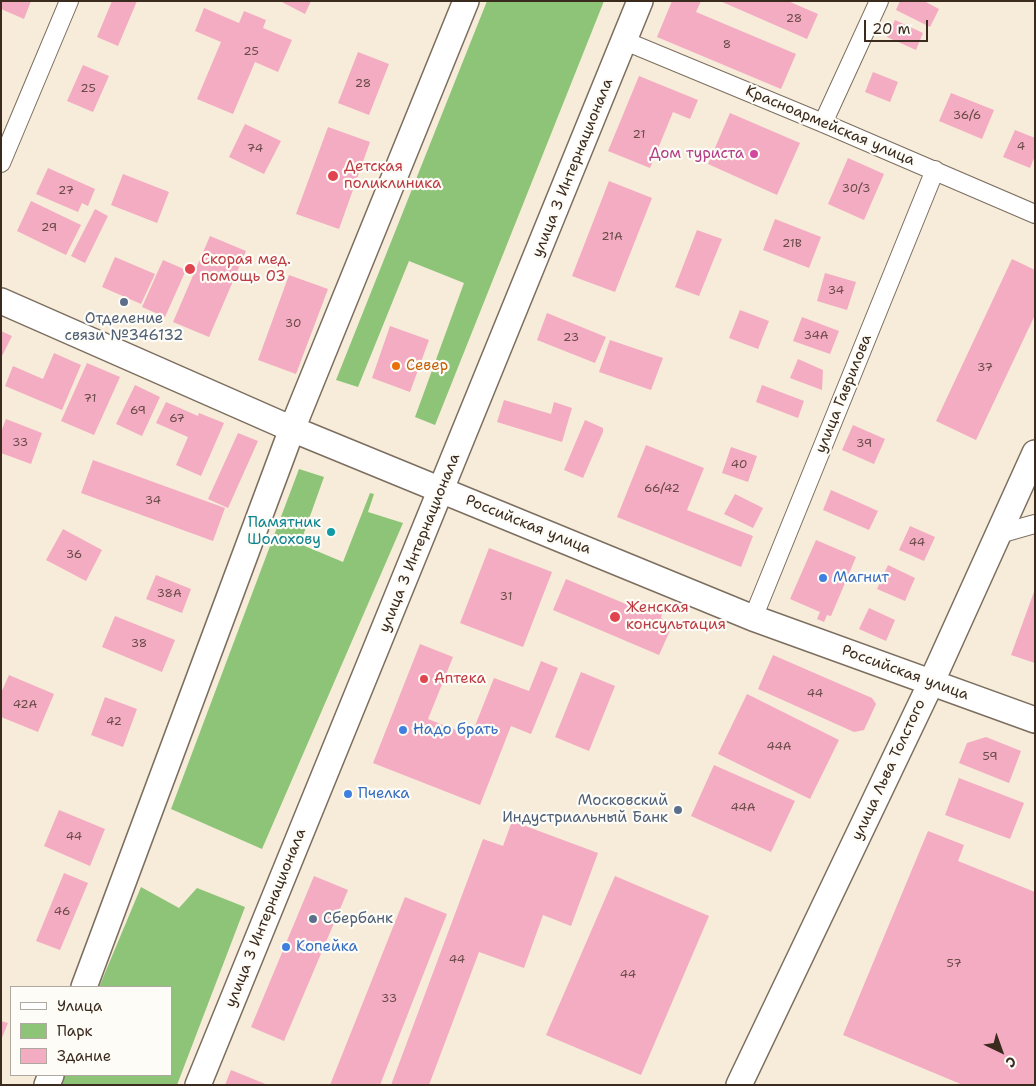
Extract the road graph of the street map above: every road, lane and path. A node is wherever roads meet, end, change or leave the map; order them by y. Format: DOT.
graph roads {
  1 [pos="70,1"];
  2 [pos="466,1"];
  3 [pos="640,1"];
  4 [pos="879,1"];
  5 [pos="625,41"];
  6 [pos="824,123"];
  7 [pos="1,163"];
  8 [pos="935,170"];
  9 [pos="1035,214"];
  10 [pos="1,301"];
  11 [pos="292,429"];
  12 [pos="1035,453"];
  13 [pos="442,490"];
  14 [pos="1035,524"];
  15 [pos="999,534"];
  16 [pos="753,618"];
  17 [pos="931,683"];
  18 [pos="1035,720"];
  19 [pos="84,986"];
  20 [pos="198,1085"];
  21 [pos="739,1085"];
  1 -- 7 [label="street"];
  2 -- 11 [label="main road"];
  3 -- 5 [label="main road, улица 3 Интернационала"];
  4 -- 6 [label="street"];
  5 -- 6 [label="street, Красноармейская улица"];
  5 -- 13 [label="main road, улица 3 Интернационала"];
  6 -- 8 [label="street, Красноармейская улица"];
  8 -- 9 [label="street, Красноармейская улица"];
  8 -- 16 [label="street, улица Гаврилова"];
  10 -- 11 [label="main road, Российская улица"];
  11 -- 13 [label="main road, Российская улица"];
  11 -- 19 [label="main road"];
  12 -- 15 [label="main road, улица Льва Толстого"];
  13 -- 16 [label="main road, Российская улица"];
  13 -- 20 [label="main road, улица 3 Интернационала"];
  14 -- 15 [label="street"];
  15 -- 17 [label="main road, улица Льва Толстого"];
  16 -- 17 [label="main road, Российская улица"];
  17 -- 18 [label="main road, Российская улица"];
  17 -- 21 [label="main road, улица Льва Толстого"];
}
